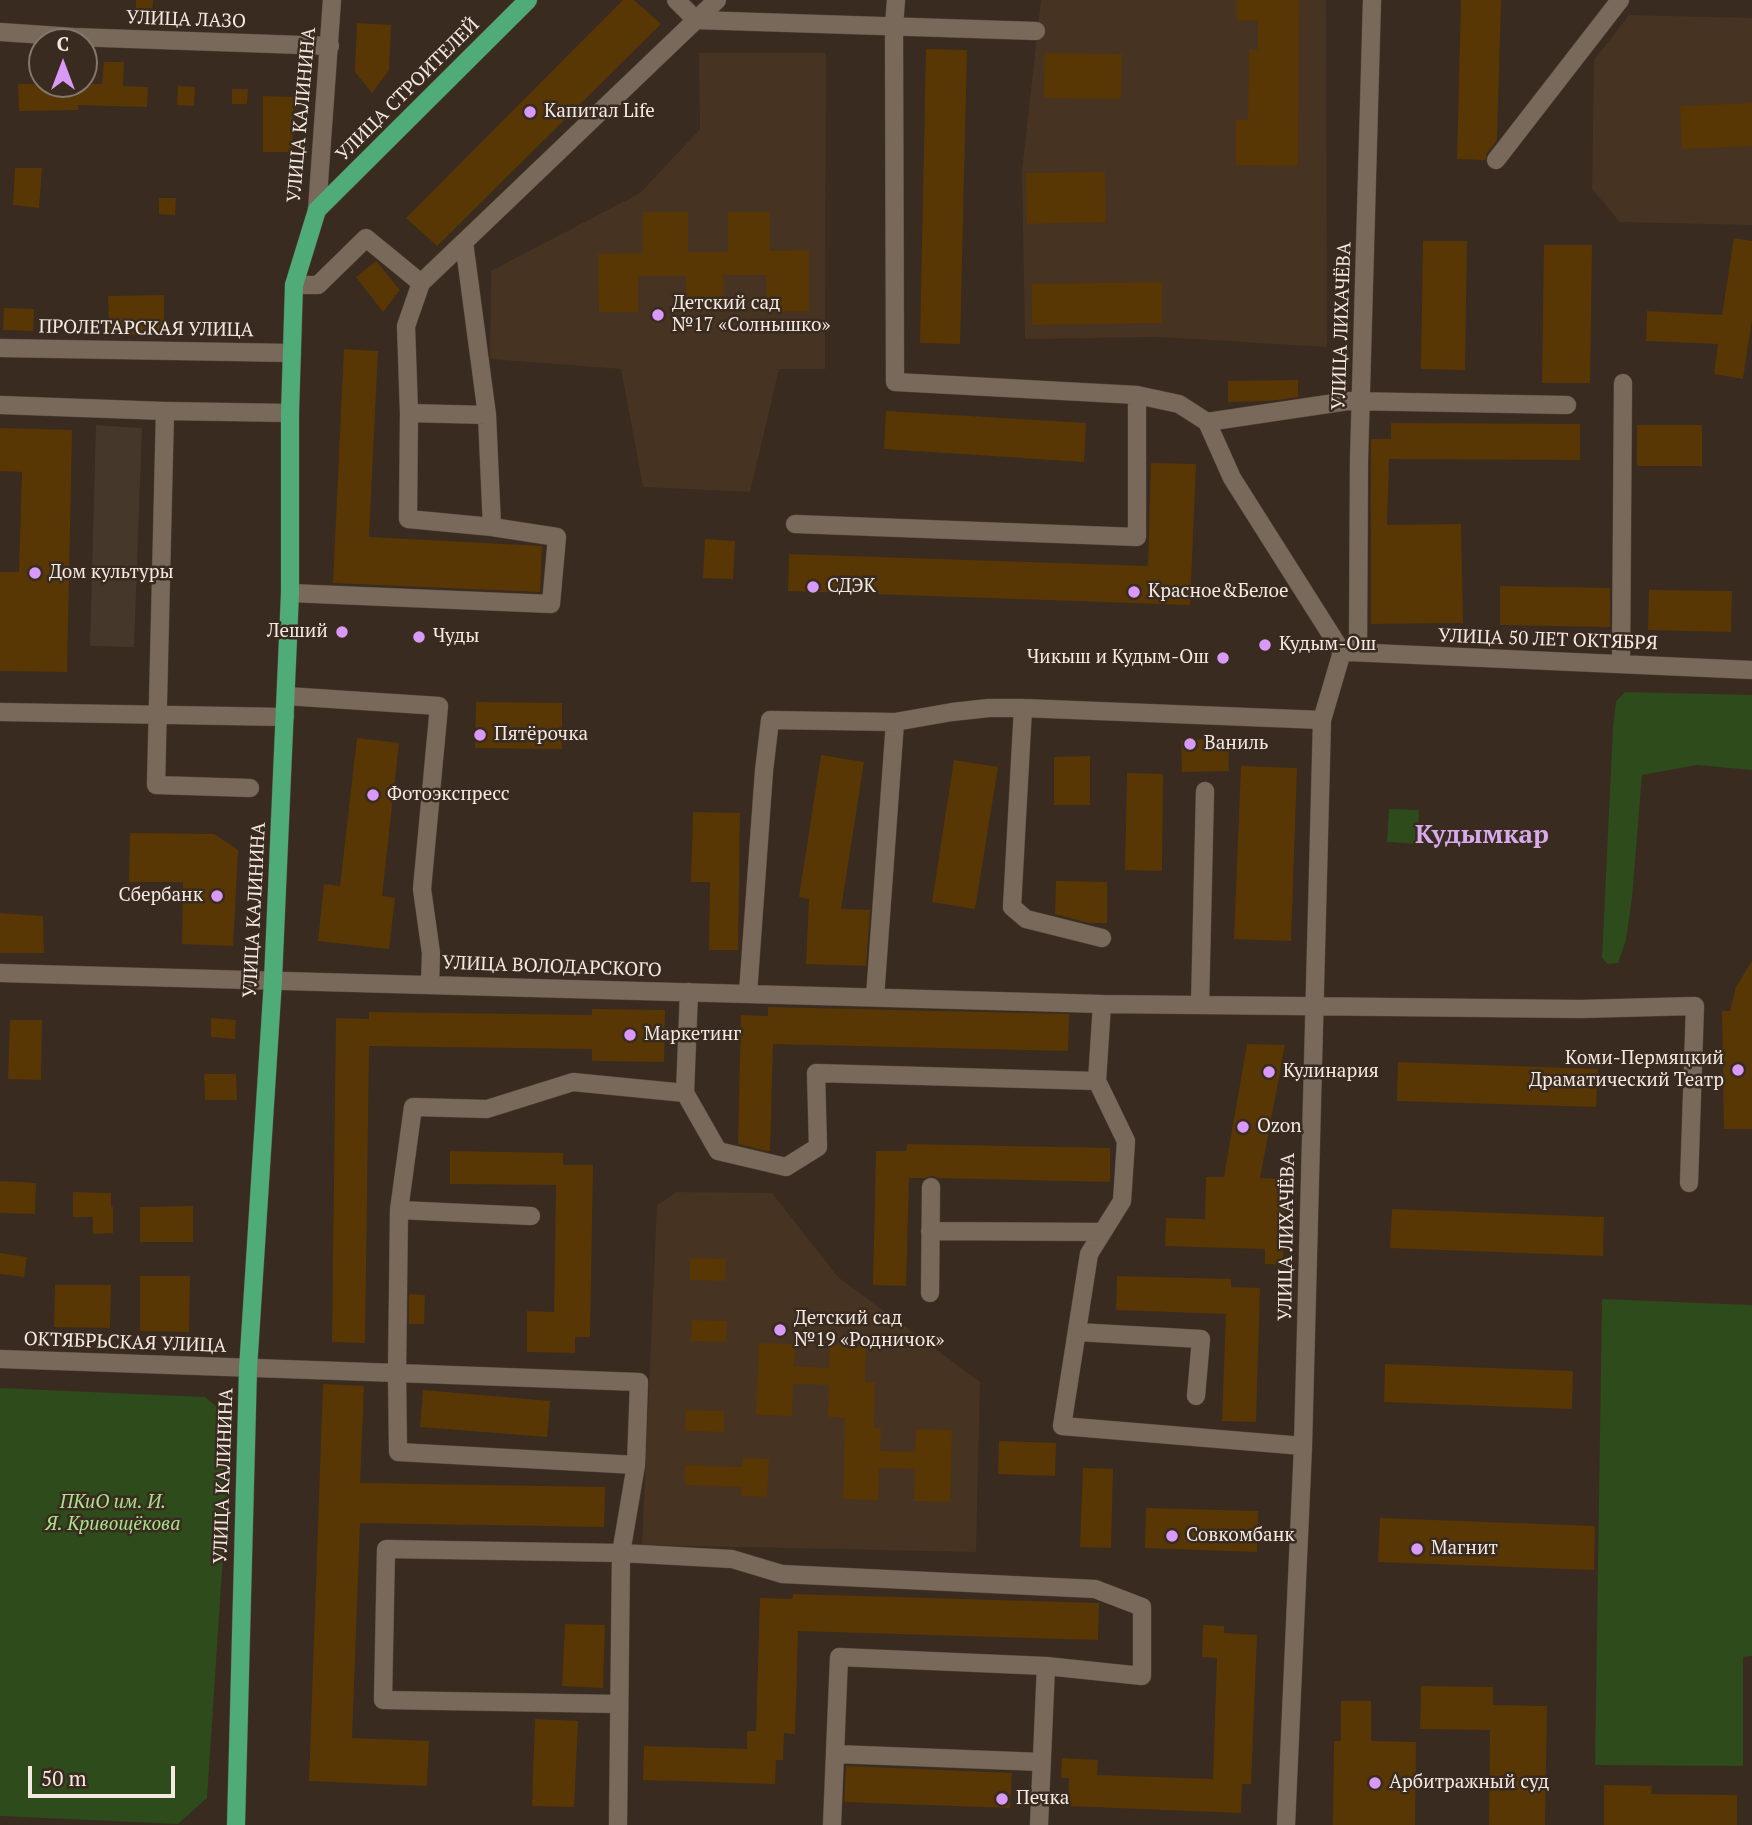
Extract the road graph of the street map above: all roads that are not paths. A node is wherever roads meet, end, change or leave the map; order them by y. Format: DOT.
graph roads {
  1 [pos="332,0"];
  2 [pos="528,0"];
  3 [pos="676,0"];
  4 [pos="717,0"];
  5 [pos="896,0"];
  6 [pos="1372,0"];
  7 [pos="1620,0"];
  8 [pos="696,20"];
  9 [pos="894,26"];
  10 [pos="1036,31"];
  11 [pos="0,32"];
  12 [pos="330,46"];
  13 [pos="1496,160"];
  14 [pos="317,209"];
  15 [pos="464,242"];
  16 [pos="421,283"];
  17 [pos="294,285"];
  18 [pos="0,348"];
  19 [pos="292,353"];
  20 [pos="1623,383"];
  21 [pos="1137,396"];
  22 [pos="1361,402"];
  23 [pos="0,405"];
  24 [pos="1567,405"];
  25 [pos="165,411"];
  26 [pos="290,413"];
  27 [pos="409,413"];
  28 [pos="487,415"];
  29 [pos="1207,422"];
  30 [pos="795,524"];
  31 [pos="492,527"];
  32 [pos="290,593"];
  33 [pos="1350,652"];
  34 [pos="1621,664"];
  35 [pos="1752,670"];
  36 [pos="286,696"];
  37 [pos="1023,708"];
  38 [pos="0,712"];
  39 [pos="159,714"];
  40 [pos="285,717"];
  41 [pos="1322,720"];
  42 [pos="895,722"];
  43 [pos="250,788"];
  44 [pos="1205,791"];
  45 [pos="1102,938"];
  46 [pos="0,973"];
  47 [pos="273,980"];
  48 [pos="430,984"];
  49 [pos="689,992"];
  50 [pos="748,993"];
  51 [pos="875,997"];
  52 [pos="1102,1004"];
  53 [pos="1200,1005"];
  54 [pos="1313,1007"];
  55 [pos="1097,1082"];
  56 [pos="685,1093"];
  57 [pos="1689,1183"];
  58 [pos="931,1187"];
  59 [pos="399,1210"];
  60 [pos="531,1216"];
  61 [pos="930,1231"];
  62 [pos="1103,1232"];
  63 [pos="930,1293"];
  64 [pos="1077,1332"];
  65 [pos="0,1359"];
  66 [pos="248,1369"];
  67 [pos="397,1373"];
  68 [pos="1196,1396"];
  69 [pos="1303,1446"];
  70 [pos="636,1465"];
  71 [pos="621,1553"];
  72 [pos="1046,1666"];
  73 [pos="619,1704"];
  74 [pos="835,1754"];
  75 [pos="1042,1762"];
  76 [pos="236,1825"];
  77 [pos="618,1825"];
  78 [pos="832,1825"];
  79 [pos="1039,1825"];
  80 [pos="1286,1825"];
  1 -- 12 [label="street, УЛИЦА КАЛИНИНА"];
  2 -- 14 [label="main road, УЛИЦА СТРОИТЕЛЕЙ"];
  3 -- 8 [label="street"];
  4 -- 8 [label="street"];
  5 -- 9 [label="street"];
  6 -- 22 [label="street, УЛИЦА ЛИХАЧЁВА"];
  7 -- 13 [label="street"];
  8 -- 9 [label="street"];
  8 -- 15 [label="street"];
  9 -- 10 [label="street"];
  9 -- 21 [label="street"];
  11 -- 12 [label="street, УЛИЦА ЛАЗО"];
  12 -- 14 [label="street, УЛИЦА КАЛИНИНА"];
  14 -- 17 [label="main road, УЛИЦА КАЛИНИНА"];
  15 -- 16 [label="street"];
  15 -- 28 [label="street"];
  16 -- 17 [label="street"];
  16 -- 27 [label="street"];
  17 -- 19 [label="main road, УЛИЦА КАЛИНИНА"];
  18 -- 19 [label="street, ПРОЛЕТАРСКАЯ УЛИЦА"];
  19 -- 26 [label="main road, УЛИЦА КАЛИНИНА"];
  20 -- 34 [label="street"];
  21 -- 29 [label="street"];
  21 -- 30 [label="street"];
  22 -- 24 [label="street"];
  22 -- 29 [label="street"];
  22 -- 33 [label="street, УЛИЦА ЛИХАЧЁВА"];
  23 -- 25 [label="street"];
  25 -- 26 [label="street"];
  25 -- 39 [label="street"];
  26 -- 32 [label="main road, УЛИЦА КАЛИНИНА"];
  27 -- 28 [label="street"];
  27 -- 31 [label="street"];
  28 -- 31 [label="street"];
  29 -- 33 [label="street"];
  31 -- 32 [label="street"];
  32 -- 36 [label="main road, УЛИЦА КАЛИНИНА"];
  33 -- 34 [label="street, УЛИЦА 50 ЛЕТ ОКТЯБРЯ"];
  33 -- 41 [label="street, УЛИЦА ЛИХАЧЁВА"];
  34 -- 35 [label="street, УЛИЦА 50 ЛЕТ ОКТЯБРЯ"];
  36 -- 40 [label="main road, УЛИЦА КАЛИНИНА"];
  36 -- 48 [label="street"];
  37 -- 41 [label="street"];
  37 -- 42 [label="street"];
  37 -- 45 [label="street"];
  38 -- 39 [label="street"];
  39 -- 40 [label="street"];
  39 -- 43 [label="street"];
  40 -- 47 [label="main road, УЛИЦА КАЛИНИНА"];
  41 -- 54 [label="street, УЛИЦА ЛИХАЧЁВА"];
  42 -- 50 [label="street"];
  42 -- 51 [label="street"];
  44 -- 53 [label="street"];
  46 -- 47 [label="street, УЛИЦА ВОЛОДАРСКОГО"];
  47 -- 48 [label="street, УЛИЦА ВОЛОДАРСКОГО"];
  47 -- 66 [label="main road, УЛИЦА КАЛИНИНА"];
  48 -- 49 [label="street, УЛИЦА ВОЛОДАРСКОГО"];
  49 -- 50 [label="street, УЛИЦА ВОЛОДАРСКОГО"];
  49 -- 56 [label="street"];
  50 -- 51 [label="street, УЛИЦА ВОЛОДАРСКОГО"];
  51 -- 52 [label="street, УЛИЦА ВОЛОДАРСКОГО"];
  52 -- 53 [label="street, УЛИЦА ВОЛОДАРСКОГО"];
  52 -- 55 [label="street"];
  53 -- 54 [label="street, УЛИЦА ВОЛОДАРСКОГО"];
  54 -- 57 [label="street, УЛИЦА ВОЛОДАРСКОГО"];
  54 -- 69 [label="street, УЛИЦА ЛИХАЧЁВА"];
  55 -- 56 [label="street"];
  55 -- 62 [label="street"];
  56 -- 59 [label="street"];
  58 -- 61 [label="street"];
  59 -- 60 [label="street"];
  59 -- 67 [label="street"];
  61 -- 62 [label="street"];
  61 -- 63 [label="street"];
  62 -- 64 [label="street"];
  64 -- 68 [label="street"];
  64 -- 69 [label="street"];
  65 -- 66 [label="street, ОКТЯБРЬСКАЯ УЛИЦА"];
  66 -- 67 [label="street, ОКТЯБРЬСКАЯ УЛИЦА"];
  66 -- 76 [label="main road, УЛИЦА КАЛИНИНА"];
  67 -- 70 [label="street"];
  67 -- 70 [label="street, ОКТЯБРЬСКАЯ УЛИЦА"];
  69 -- 80 [label="street, УЛИЦА ЛИХАЧЁВА"];
  70 -- 71 [label="street"];
  71 -- 72 [label="street"];
  71 -- 73 [label="street"];
  71 -- 73 [label="street"];
  72 -- 74 [label="street"];
  72 -- 75 [label="street"];
  73 -- 77 [label="street"];
  74 -- 75 [label="street"];
  74 -- 78 [label="street"];
  75 -- 79 [label="street"];
}
